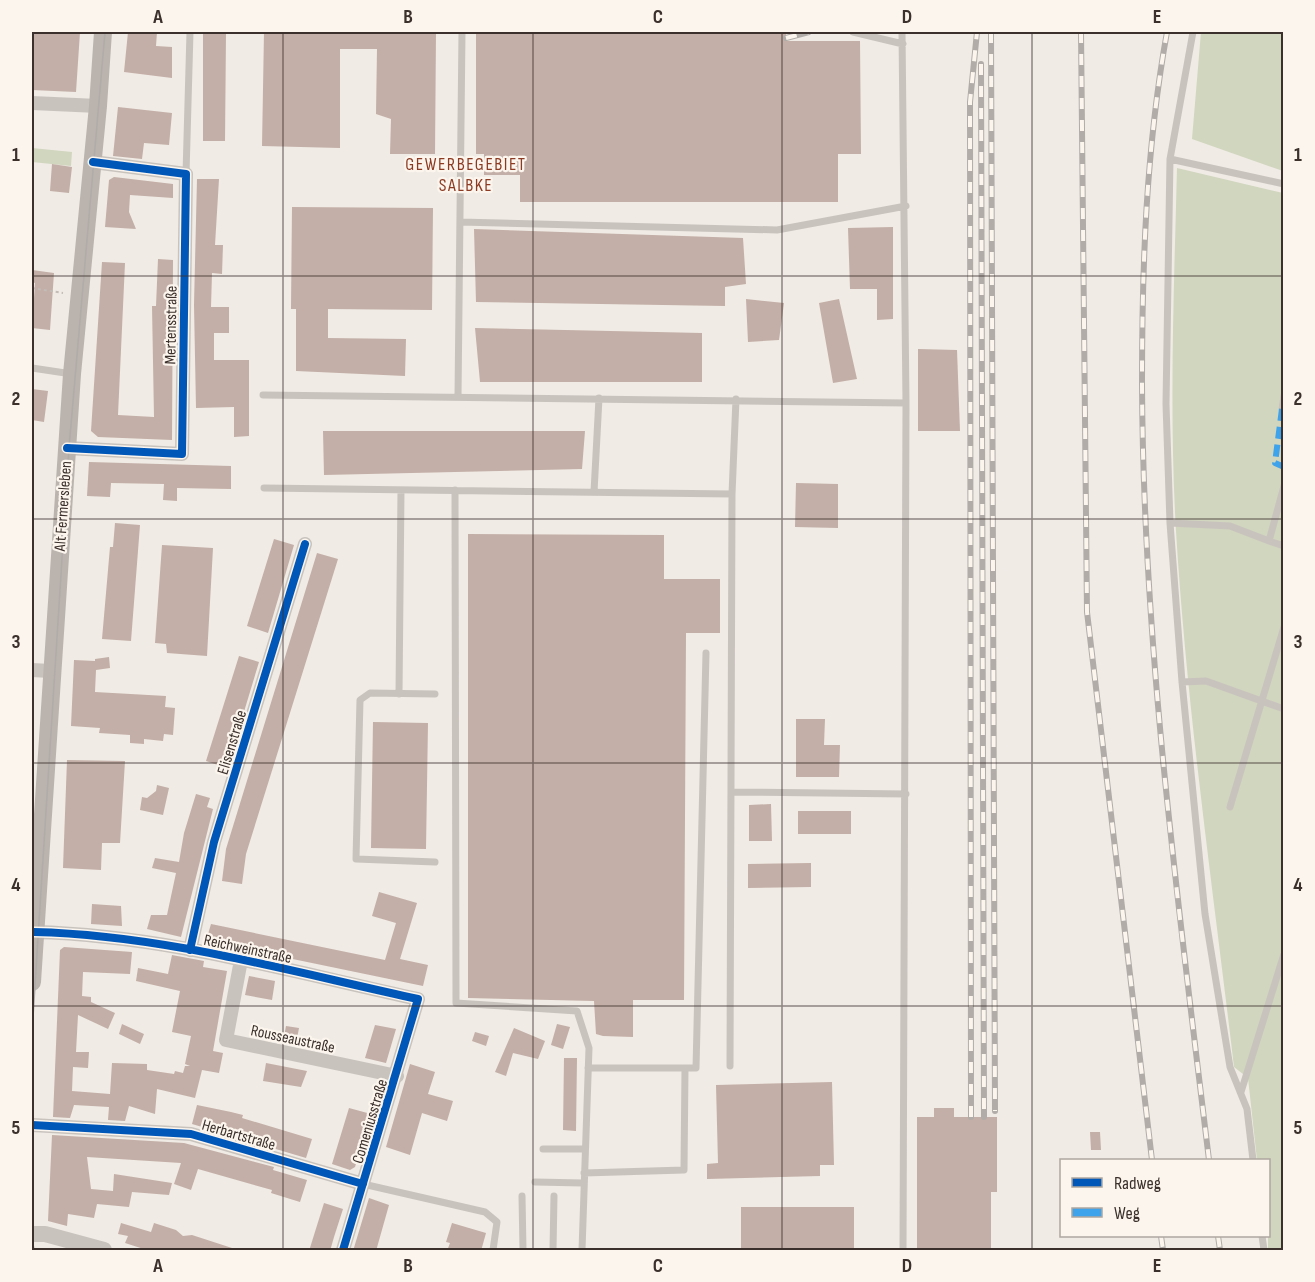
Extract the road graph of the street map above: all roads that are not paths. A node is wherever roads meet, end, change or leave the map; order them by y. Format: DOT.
graph roads {
  1 [pos="102,32"];
  2 [pos="190,32"];
  3 [pos="462,32"];
  4 [pos="854,32"];
  5 [pos="902,32"];
  6 [pos="1193,32"];
  7 [pos="903,44"];
  8 [pos="32,103"];
  9 [pos="98,106"];
  10 [pos="1170,159"];
  11 [pos="93,162"];
  12 [pos="186,174"];
  13 [pos="1284,184"];
  14 [pos="906,206"];
  15 [pos="460,222"];
  16 [pos="32,368"];
  17 [pos="72,374"];
  18 [pos="263,395"];
  19 [pos="458,396"];
  20 [pos="1284,396"];
  21 [pos="599,398"];
  22 [pos="736,399"];
  23 [pos="906,403"];
  24 [pos="1282,409"];
  25 [pos="67,448"];
  26 [pos="1284,486"];
  27 [pos="264,488"];
  28 [pos="401,490"];
  29 [pos="455,490"];
  30 [pos="594,492"];
  31 [pos="732,494"];
  32 [pos="1170,523"];
  33 [pos="1269,541"];
  34 [pos="305,544"];
  35 [pos="1284,546"];
  36 [pos="1284,627"];
  37 [pos="706,653"];
  38 [pos="32,670"];
  39 [pos="50,671"];
  40 [pos="1182,682"];
  41 [pos="399,694"];
  42 [pos="435,694"];
  43 [pos="1260,700"];
  44 [pos="1284,709"];
  45 [pos="732,792"];
  46 [pos="906,794"];
  47 [pos="1230,807"];
  48 [pos="435,862"];
  49 [pos="34,932"];
  50 [pos="190,950"];
  51 [pos="1284,954"];
  52 [pos="241,960"];
  53 [pos="32,982"];
  54 [pos="418,999"];
  55 [pos="730,1066"];
  56 [pos="588,1068"];
  57 [pos="685,1068"];
  58 [pos="397,1076"];
  59 [pos="1241,1092"];
  60 [pos="32,1125"];
  61 [pos="543,1149"];
  62 [pos="584,1149"];
  63 [pos="1253,1159"];
  64 [pos="584,1173"];
  65 [pos="535,1182"];
  66 [pos="584,1183"];
  67 [pos="363,1184"];
  68 [pos="522,1196"];
  69 [pos="554,1196"];
  70 [pos="32,1234"];
  71 [pos="104,1251"];
  72 [pos="343,1251"];
  73 [pos="493,1251"];
  74 [pos="523,1251"];
  75 [pos="554,1251"];
  76 [pos="582,1251"];
  77 [pos="903,1251"];
  1 -- 9 [label="main road, Alt Fermersleben"];
  2 -- 12 [label="lane"];
  3 -- 15 [label="lane"];
  4 -- 7 [label="lane"];
  5 -- 7 [label="lane"];
  6 -- 10 [label="lane"];
  7 -- 14 [label="lane"];
  8 -- 9 [label="street"];
  9 -- 11 [label="main road, Alt Fermersleben"];
  10 -- 13 [label="lane"];
  10 -- 32 [label="lane"];
  11 -- 12 [label="street"];
  11 -- 17 [label="main road, Alt Fermersleben"];
  12 -- 25 [label="street, Mertensstraße"];
  14 -- 15 [label="lane"];
  14 -- 23 [label="lane"];
  15 -- 19 [label="lane"];
  16 -- 17 [label="lane"];
  17 -- 25 [label="main road, Alt Fermersleben"];
  18 -- 19 [label="lane"];
  19 -- 21 [label="lane"];
  20 -- 24 [label="lane"];
  21 -- 22 [label="lane"];
  21 -- 30 [label="lane"];
  22 -- 23 [label="lane"];
  22 -- 31 [label="lane"];
  23 -- 46 [label="lane"];
  25 -- 39 [label="main road, Alt Fermersleben"];
  26 -- 33 [label="lane"];
  27 -- 28 [label="lane"];
  28 -- 29 [label="lane"];
  28 -- 41 [label="lane"];
  29 -- 30 [label="lane"];
  29 -- 56 [label="lane"];
  30 -- 31 [label="lane"];
  31 -- 45 [label="lane"];
  32 -- 33 [label="lane"];
  32 -- 40 [label="lane"];
  33 -- 35 [label="lane"];
  34 -- 50 [label="street, Elisenstraße"];
  36 -- 43 [label="lane"];
  37 -- 57 [label="lane"];
  38 -- 39 [label="street"];
  39 -- 49 [label="main road, Alt Fermersleben"];
  40 -- 43 [label="lane"];
  40 -- 59 [label="lane"];
  41 -- 42 [label="lane"];
  41 -- 48 [label="lane"];
  43 -- 44 [label="lane"];
  43 -- 47 [label="lane"];
  45 -- 46 [label="lane"];
  45 -- 55 [label="lane"];
  46 -- 77 [label="lane"];
  49 -- 50 [label="street, Reichweinstraße"];
  49 -- 53 [label="main road, Alt Fermersleben"];
  50 -- 52 [label="street, Reichweinstraße"];
  51 -- 59 [label="lane"];
  52 -- 54 [label="street, Reichweinstraße"];
  52 -- 58 [label="street, Rousseaustraße"];
  54 -- 58 [label="street, Comeniusstraße"];
  56 -- 57 [label="lane"];
  56 -- 62 [label="lane"];
  57 -- 64 [label="lane"];
  58 -- 67 [label="street, Comeniusstraße"];
  59 -- 63 [label="lane"];
  60 -- 67 [label="street, Herbartstraße"];
  61 -- 62 [label="lane"];
  62 -- 64 [label="lane"];
  64 -- 66 [label="lane"];
  65 -- 66 [label="lane"];
  66 -- 76 [label="lane"];
  67 -- 72 [label="street, Comeniusstraße"];
  67 -- 73 [label="lane"];
  68 -- 74 [label="lane"];
  69 -- 75 [label="lane"];
  70 -- 71 [label="street"];
}
